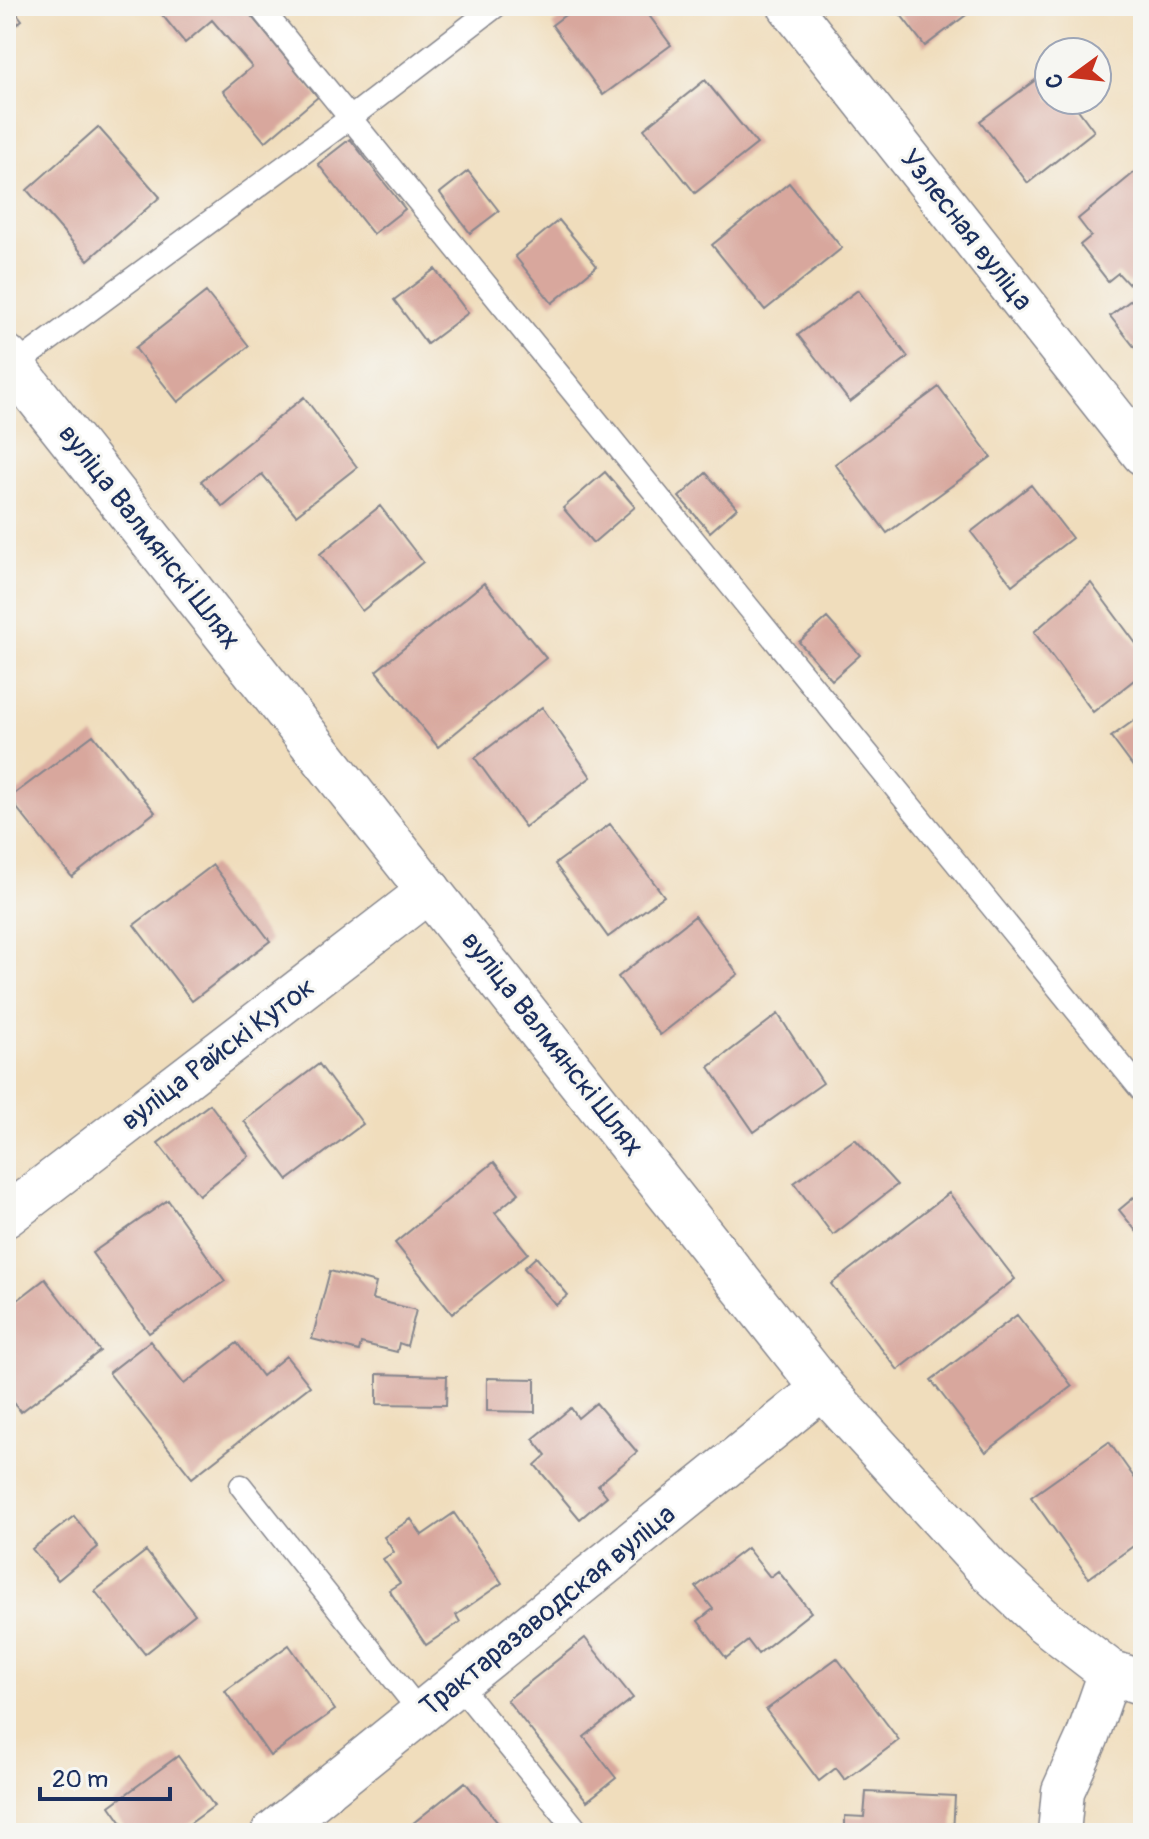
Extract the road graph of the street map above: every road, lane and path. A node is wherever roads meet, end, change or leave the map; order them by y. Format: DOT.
graph roads {
  1 [pos="259,6"];
  2 [pos="496,6"];
  3 [pos="789,6"];
  4 [pos="349,119"];
  5 [pos="10,361"];
  6 [pos="1143,454"];
  7 [pos="430,890"];
  8 [pos="1143,1092"];
  9 [pos="6,1216"];
  10 [pos="823,1388"];
  11 [pos="241,1486"];
  12 [pos="1126,1678"];
  13 [pos="458,1684"];
  14 [pos="421,1713"];
  15 [pos="272,1833"];
  16 [pos="579,1833"];
  17 [pos="1059,1833"];
  1 -- 4 [label="lane"];
  2 -- 4 [label="lane"];
  3 -- 6 [label="street, Узлесная вуліца"];
  4 -- 5 [label="lane"];
  4 -- 8 [label="lane"];
  5 -- 7 [label="street, вуліца Валмянскі Шлях"];
  7 -- 9 [label="street, вуліца Райскі Куток"];
  7 -- 10 [label="street, вуліца Валмянскі Шлях"];
  10 -- 12 [label="street, вуліца Валмянскі Шлях"];
  10 -- 13 [label="street, Трактаразаводская вуліца"];
  11 -- 14 [label="lane"];
  12 -- 17 [label="street"];
  13 -- 14 [label="street, Трактаразаводская вуліца"];
  13 -- 16 [label="lane"];
  14 -- 15 [label="street, Трактаразаводская вуліца"];
}
